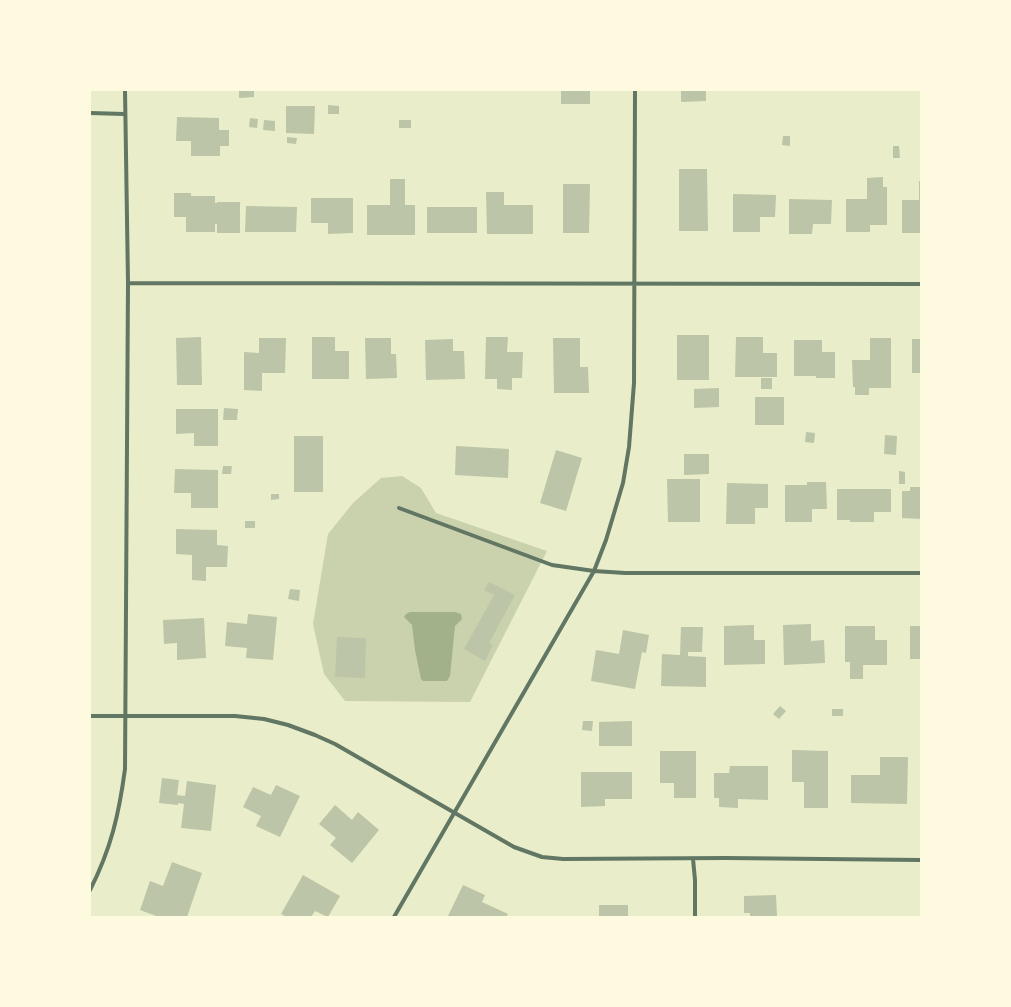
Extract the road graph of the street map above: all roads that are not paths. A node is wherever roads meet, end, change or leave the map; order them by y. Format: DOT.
graph roads {
  1 [pos="125,90"];
  2 [pos="635,90"];
  3 [pos="90,113"];
  4 [pos="124,114"];
  5 [pos="128,283"];
  6 [pos="634,284"];
  7 [pos="921,284"];
  8 [pos="399,508"];
  9 [pos="594,571"];
  10 [pos="921,573"];
  11 [pos="90,716"];
  12 [pos="125,716"];
  13 [pos="454,812"];
  14 [pos="693,860"];
  15 [pos="921,860"];
  16 [pos="90,890"];
  17 [pos="394,917"];
  18 [pos="695,917"];
  1 -- 4 [label="street"];
  2 -- 6 [label="street"];
  3 -- 4 [label="street"];
  4 -- 5 [label="street"];
  5 -- 6 [label="street"];
  5 -- 12 [label="street"];
  6 -- 7 [label="street"];
  6 -- 9 [label="street"];
  8 -- 9 [label="street"];
  9 -- 10 [label="street"];
  9 -- 13 [label="street"];
  11 -- 12 [label="street"];
  12 -- 13 [label="street"];
  12 -- 16 [label="street"];
  13 -- 14 [label="street"];
  13 -- 17 [label="street"];
  14 -- 15 [label="street"];
  14 -- 18 [label="street"];
}
